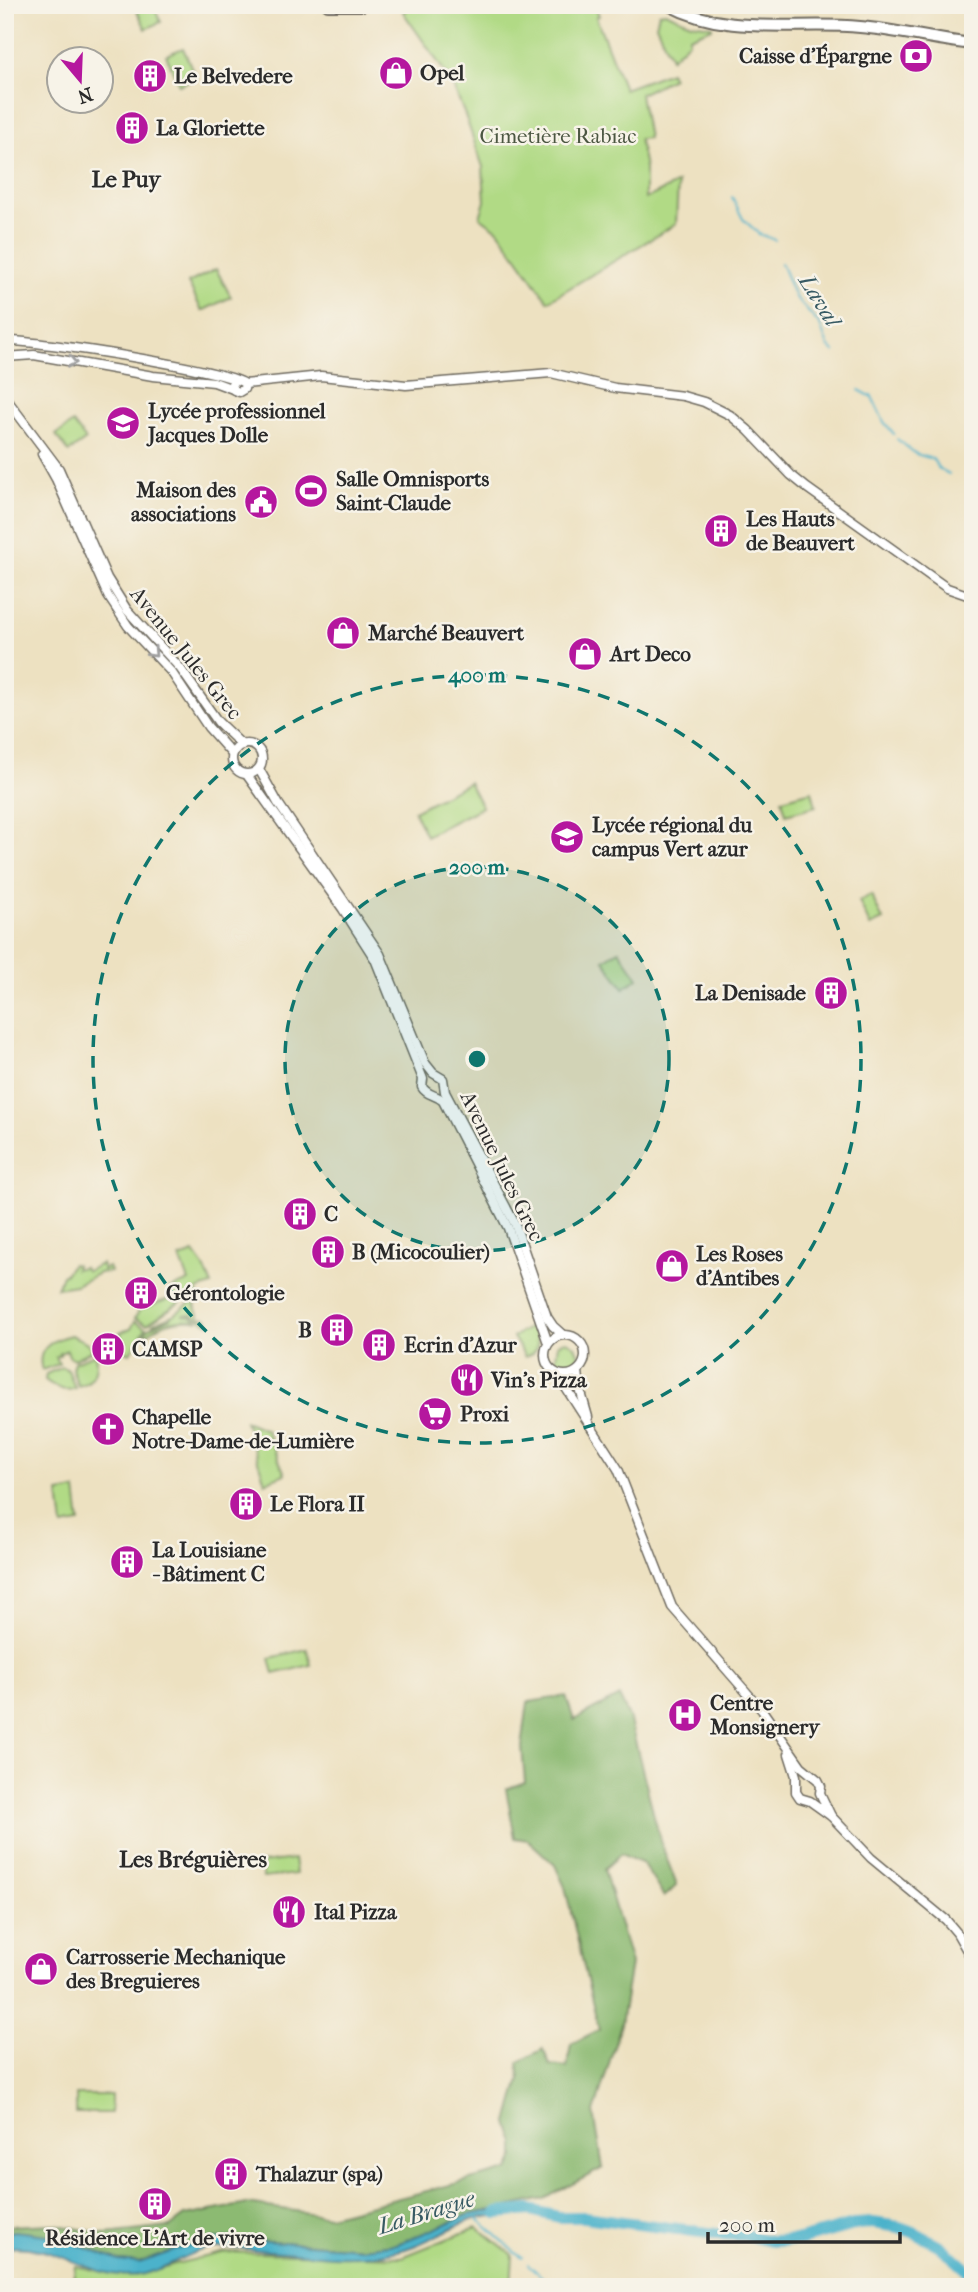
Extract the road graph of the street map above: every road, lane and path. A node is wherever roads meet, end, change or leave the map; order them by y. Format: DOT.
graph roads {
  1 [pos="328,5"];
  2 [pos="363,5"];
  3 [pos="669,5"];
  4 [pos="680,5"];
  5 [pos="766,26"];
  6 [pos="973,44"];
  7 [pos="5,341"];
  8 [pos="5,357"];
  9 [pos="235,384"];
  10 [pos="5,397"];
  11 [pos="5,408"];
  12 [pos="973,597"];
  13 [pos="242,745"];
  14 [pos="232,754"];
  15 [pos="259,769"];
  16 [pos="247,775"];
  17 [pos="433,1073"];
  18 [pos="423,1079"];
  19 [pos="443,1087"];
  20 [pos="434,1094"];
  21 [pos="563,1335"];
  22 [pos="548,1343"];
  23 [pos="578,1371"];
  24 [pos="557,1374"];
  25 [pos="589,1424"];
  26 [pos="784,1741"];
  27 [pos="812,1776"];
  28 [pos="797,1783"];
  29 [pos="820,1793"];
  30 [pos="810,1801"];
  31 [pos="831,1815"];
  32 [pos="973,1961"];
  1 -- 2 [label="main road"];
  3 -- 5 [label="main road"];
  4 -- 5 [label="main road"];
  5 -- 6 [label="main road"];
  7 -- 9 [label="street"];
  8 -- 9 [label="street, one-way"];
  9 -- 12 [label="street"];
  10 -- 13 [label="street, Avenue Jules Grec"];
  11 -- 14 [label="street, Avenue Jules Grec, one-way"];
  13 -- 14 [label="street"];
  13 -- 15 [label="street"];
  14 -- 16 [label="street"];
  15 -- 16 [label="street"];
  15 -- 17 [label="street"];
  16 -- 18 [label="street"];
  17 -- 18 [label="street"];
  17 -- 19 [label="street"];
  18 -- 20 [label="street"];
  19 -- 20 [label="street"];
  19 -- 21 [label="street, Avenue Jules Grec"];
  20 -- 22 [label="street, Avenue Jules Grec"];
  21 -- 22 [label="street"];
  21 -- 23 [label="street"];
  22 -- 24 [label="street"];
  23 -- 24 [label="street"];
  23 -- 25 [label="street"];
  24 -- 25 [label="street"];
  25 -- 26 [label="street"];
  26 -- 27 [label="street"];
  26 -- 28 [label="street"];
  27 -- 28 [label="street"];
  27 -- 29 [label="street"];
  28 -- 30 [label="street"];
  29 -- 30 [label="street"];
  29 -- 31 [label="street"];
  30 -- 31 [label="street"];
  31 -- 32 [label="street"];
}
